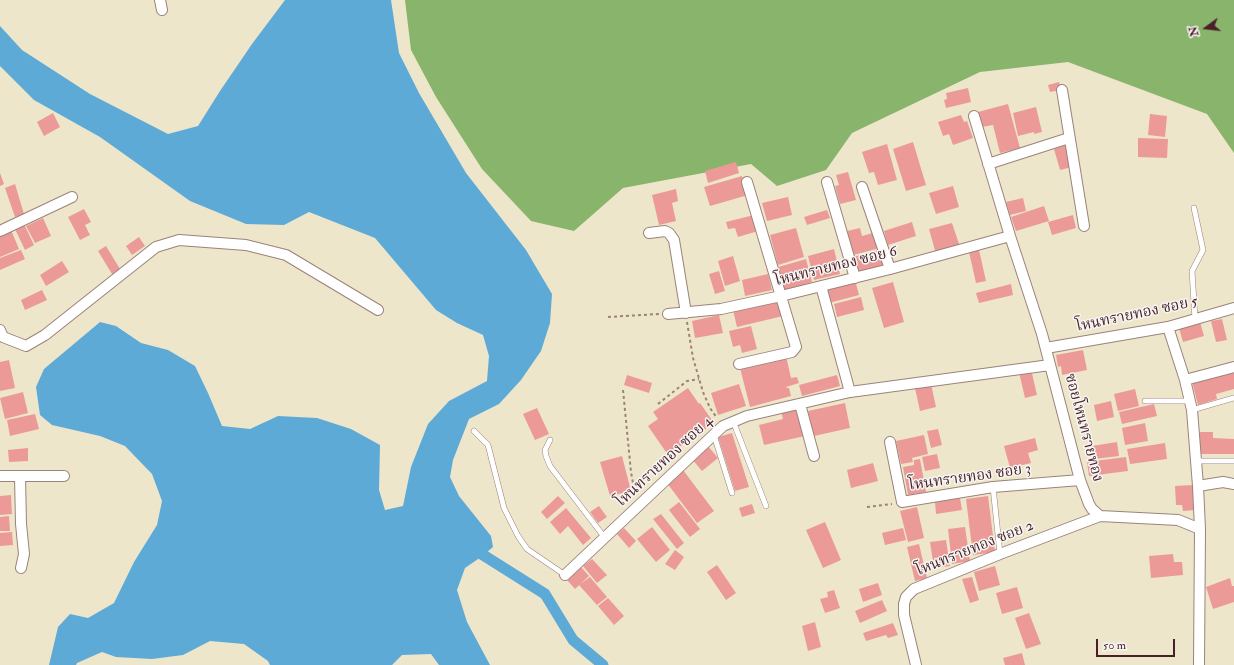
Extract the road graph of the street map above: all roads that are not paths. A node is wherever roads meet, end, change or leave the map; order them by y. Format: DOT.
graph roads {
  1 [pos="1062,90"];
  2 [pos="974,116"];
  3 [pos="1069,138"];
  4 [pos="988,164"];
  5 [pos="748,182"];
  6 [pos="827,182"];
  7 [pos="862,187"];
  8 [pos="72,197"];
  9 [pos="1194,208"];
  10 [pos="1084,226"];
  11 [pos="0,231"];
  12 [pos="649,233"];
  13 [pos="1010,236"];
  14 [pos="890,269"];
  15 [pos="855,278"];
  16 [pos="821,286"];
  17 [pos="781,296"];
  18 [pos="1234,308"];
  19 [pos="378,310"];
  20 [pos="686,313"];
  21 [pos="668,314"];
  22 [pos="1195,320"];
  23 [pos="1168,327"];
  24 [pos="0,330"];
  25 [pos="1046,348"];
  26 [pos="739,364"];
  27 [pos="1050,365"];
  28 [pos="1234,367"];
  29 [pos="1185,380"];
  30 [pos="850,392"];
  31 [pos="1234,398"];
  32 [pos="1145,401"];
  33 [pos="800,404"];
  34 [pos="1191,405"];
  35 [pos="733,421"];
  36 [pos="474,431"];
  37 [pos="714,434"];
  38 [pos="550,440"];
  39 [pos="890,442"];
  40 [pos="814,456"];
  41 [pos="1195,461"];
  42 [pos="1234,461"];
  43 [pos="0,476"];
  44 [pos="20,476"];
  45 [pos="64,476"];
  46 [pos="1080,480"];
  47 [pos="1234,484"];
  48 [pos="1198,486"];
  49 [pos="993,487"];
  50 [pos="732,493"];
  51 [pos="766,506"];
  52 [pos="1100,516"];
  53 [pos="1200,529"];
  54 [pos="606,538"];
  55 [pos="1000,554"];
  56 [pos="21,568"];
  57 [pos="565,575"];
  58 [pos="916,665"];
  59 [pos="1199,665"];
  1 -- 3 [label="street"];
  2 -- 4 [label="street, ซอยโหนทรายทอง"];
  3 -- 4 [label="street"];
  3 -- 10 [label="street"];
  4 -- 13 [label="street, ซอยโหนทรายทอง"];
  5 -- 17 [label="street"];
  6 -- 15 [label="street"];
  7 -- 14 [label="street"];
  8 -- 11 [label="street"];
  9 -- 22 [label="lane"];
  12 -- 20 [label="street"];
  13 -- 14 [label="street, โหนทรายทอง ซอย 6"];
  13 -- 25 [label="street, ซอยโหนทรายทอง"];
  14 -- 15 [label="street, โหนทรายทอง ซอย 6"];
  15 -- 16 [label="street, โหนทรายทอง ซอย 6"];
  16 -- 17 [label="street, โหนทรายทอง ซอย 6"];
  16 -- 30 [label="street"];
  17 -- 20 [label="street, โหนทรายทอง ซอย 6"];
  17 -- 26 [label="street"];
  18 -- 22 [label="street, โหนทรายทอง ซอย 5"];
  19 -- 24 [label="street"];
  20 -- 21 [label="street, โหนทรายทอง ซอย 6"];
  22 -- 23 [label="street, โหนทรายทอง ซอย 5"];
  23 -- 25 [label="street, โหนทรายทอง ซอย 5"];
  23 -- 29 [label="street"];
  25 -- 27 [label="street, ซอยโหนทรายทอง"];
  27 -- 30 [label="street, โหนทรายทอง ซอย 4"];
  27 -- 46 [label="street, ซอยโหนทรายทอง"];
  28 -- 29 [label="street"];
  29 -- 34 [label="street"];
  30 -- 33 [label="street, โหนทรายทอง ซอย 4"];
  31 -- 34 [label="lane"];
  32 -- 34 [label="lane"];
  33 -- 35 [label="street, โหนทรายทอง ซอย 4"];
  33 -- 40 [label="street"];
  34 -- 41 [label="street"];
  35 -- 37 [label="street, โหนทรายทอง ซอย 4"];
  35 -- 51 [label="lane"];
  36 -- 57 [label="lane, โหนทรายทอง ซอย 4"];
  37 -- 50 [label="lane"];
  37 -- 54 [label="street, โหนทรายทอง ซอย 4"];
  38 -- 54 [label="lane"];
  39 -- 49 [label="street, โหนทรายทอง ซอย 3"];
  41 -- 42 [label="lane"];
  41 -- 48 [label="street"];
  43 -- 44 [label="street"];
  44 -- 45 [label="street"];
  44 -- 56 [label="street"];
  46 -- 49 [label="street, โหนทรายทอง ซอย 3"];
  46 -- 52 [label="street, ซอยโหนทรายทอง"];
  47 -- 48 [label="street"];
  48 -- 53 [label="street"];
  49 -- 55 [label="lane"];
  52 -- 53 [label="street"];
  52 -- 55 [label="street, โหนทรายทอง ซอย 2"];
  53 -- 59 [label="street"];
  54 -- 57 [label="street, โหนทรายทอง ซอย 4"];
  55 -- 58 [label="street, โหนทรายทอง ซอย 2"];
}
